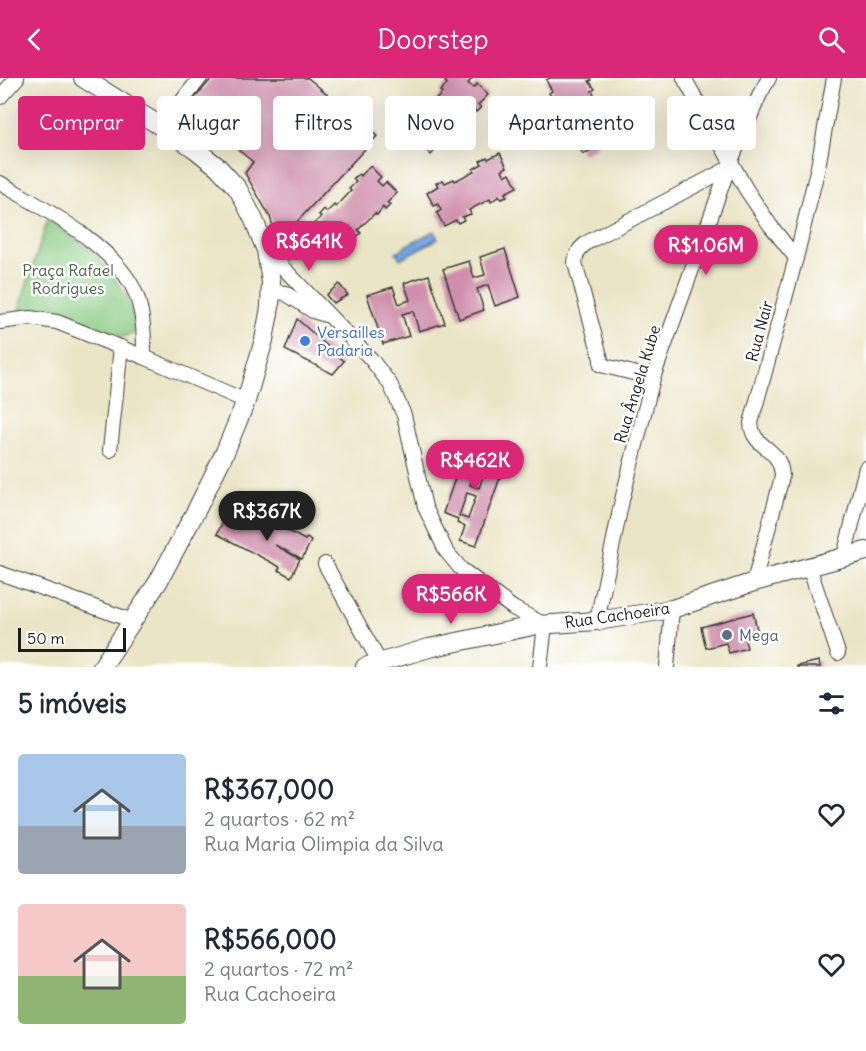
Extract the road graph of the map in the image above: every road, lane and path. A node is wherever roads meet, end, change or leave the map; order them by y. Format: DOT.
graph roads {
  1 [pos="17,78"];
  2 [pos="83,78"];
  3 [pos="200,78"];
  4 [pos="684,78"];
  5 [pos="770,78"];
  6 [pos="831,81"];
  7 [pos="186,96"];
  8 [pos="0,97"];
  9 [pos="157,124"];
  10 [pos="196,150"];
  11 [pos="730,166"];
  12 [pos="0,183"];
  13 [pos="266,250"];
  14 [pos="796,258"];
  15 [pos="270,296"];
  16 [pos="328,316"];
  17 [pos="0,322"];
  18 [pos="121,347"];
  19 [pos="144,357"];
  20 [pos="653,378"];
  21 [pos="246,401"];
  22 [pos="110,450"];
  23 [pos="866,468"];
  24 [pos="866,550"];
  25 [pos="844,556"];
  26 [pos="325,564"];
  27 [pos="809,567"];
  28 [pos="0,573"];
  29 [pos="754,582"];
  30 [pos="672,609"];
  31 [pos="133,621"];
  32 [pos="597,621"];
  33 [pos="545,625"];
  34 [pos="838,653"];
  35 [pos="373,665"];
  36 [pos="102,667"];
  37 [pos="540,667"];
  38 [pos="667,667"];
  1 -- 8 [label="street"];
  2 -- 9 [label="main road"];
  3 -- 7 [label="street"];
  4 -- 11 [label="street"];
  5 -- 11 [label="street, Rua Ângela Kube"];
  6 -- 14 [label="street, Rua Nair"];
  10 -- 13 [label="main road"];
  11 -- 14 [label="street"];
  11 -- 20 [label="street, Rua Ângela Kube"];
  11 -- 20 [label="street"];
  12 -- 19 [label="street"];
  13 -- 15 [label="main road"];
  13 -- 16 [label="street"];
  14 -- 29 [label="street, Rua Nair"];
  15 -- 16 [label="street"];
  15 -- 21 [label="main road"];
  16 -- 33 [label="street"];
  17 -- 18 [label="street"];
  18 -- 19 [label="street"];
  18 -- 22 [label="street"];
  19 -- 21 [label="street"];
  20 -- 32 [label="street, Rua Ângela Kube"];
  21 -- 31 [label="main road"];
  23 -- 25 [label="street"];
  24 -- 25 [label="main road, Rua Cachoeira"];
  25 -- 27 [label="main road, Rua Cachoeira"];
  26 -- 35 [label="street"];
  27 -- 29 [label="main road, Rua Cachoeira"];
  27 -- 34 [label="street"];
  28 -- 31 [label="street"];
  29 -- 30 [label="main road, Rua Cachoeira"];
  30 -- 32 [label="main road, Rua Cachoeira"];
  30 -- 38 [label="street"];
  31 -- 36 [label="main road"];
  32 -- 33 [label="main road, Rua Cachoeira"];
  33 -- 35 [label="main road, Rua Cachoeira"];
  33 -- 37 [label="street"];
}
